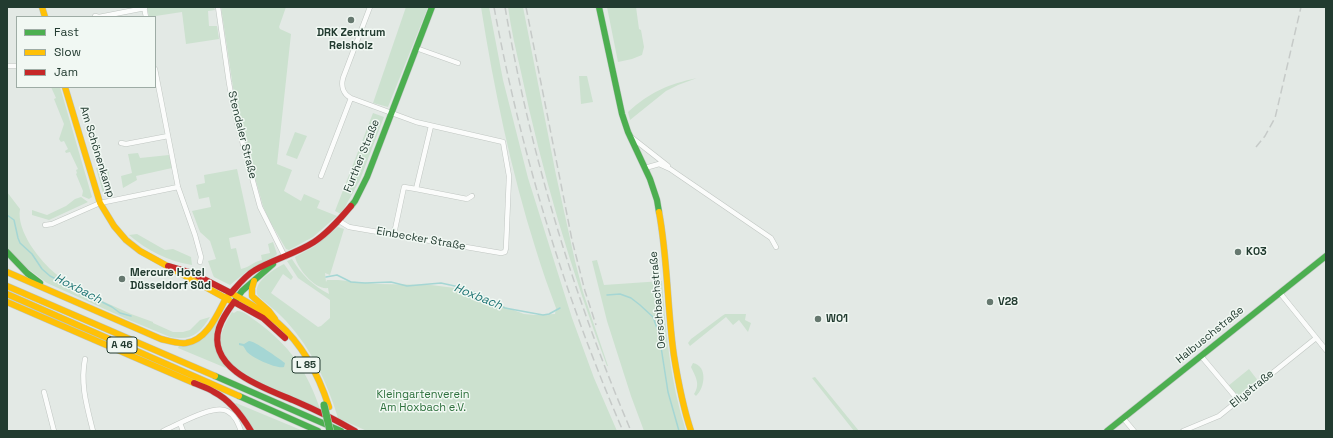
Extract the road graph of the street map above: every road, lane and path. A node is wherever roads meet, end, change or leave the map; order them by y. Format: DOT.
graph roads {
  1 [pos="218,7"];
  2 [pos="370,7"];
  3 [pos="432,7"];
  4 [pos="599,7"];
  5 [pos="144,8"];
  6 [pos="104,16"];
  7 [pos="416,48"];
  8 [pos="458,63"];
  9 [pos="156,76"];
  10 [pos="65,88"];
  11 [pos="351,98"];
  12 [pos="391,113"];
  13 [pos="431,126"];
  14 [pos="168,136"];
  15 [pos="631,137"];
  16 [pos="121,143"];
  17 [pos="646,168"];
  18 [pos="670,169"];
  19 [pos="322,176"];
  20 [pos="178,187"];
  21 [pos="416,189"];
  22 [pos="472,196"];
  23 [pos="100,202"];
  24 [pos="339,221"];
  25 [pos="45,225"];
  26 [pos="394,234"];
  27 [pos="776,247"];
  28 [pos="7,252"];
  29 [pos="1326,256"];
  30 [pos="285,257"];
  31 [pos="276,261"];
  32 [pos="200,262"];
  33 [pos="7,272"];
  34 [pos="254,280"];
  35 [pos="7,286"];
  36 [pos="1280,293"];
  37 [pos="7,294"];
  38 [pos="58,294"];
  39 [pos="233,295"];
  40 [pos="7,302"];
  41 [pos="279,324"];
  42 [pos="1316,338"];
  43 [pos="1326,350"];
  44 [pos="1201,356"];
  45 [pos="85,359"];
  46 [pos="44,392"];
  47 [pos="214,392"];
  48 [pos="236,395"];
  49 [pos="1238,400"];
  50 [pos="327,406"];
  51 [pos="1123,418"];
  52 [pos="180,423"];
  53 [pos="54,431"];
  54 [pos="92,431"];
  55 [pos="163,431"];
  56 [pos="183,431"];
  57 [pos="241,431"];
  58 [pos="251,431"];
  59 [pos="318,431"];
  60 [pos="330,431"];
  61 [pos="334,431"];
  62 [pos="341,431"];
  63 [pos="356,431"];
  64 [pos="691,431"];
  65 [pos="1107,431"];
  66 [pos="1134,431"];
  67 [pos="1183,431"];
  1 -- 30 [label="street, Stendaler Straße"];
  2 -- 11 [label="street"];
  3 -- 7 [label="main road, Further Straße"];
  4 -- 15 [label="main road, Oerschbachstraße"];
  5 -- 6 [label="street"];
  7 -- 8 [label="street"];
  7 -- 12 [label="main road, Further Straße"];
  9 -- 14 [label="street"];
  10 -- 23 [label="main road, Am Schönenkamp / L 85"];
  11 -- 12 [label="street"];
  11 -- 19 [label="street"];
  12 -- 13 [label="street"];
  12 -- 24 [label="main road, Further Straße"];
  13 -- 21 [label="street"];
  13 -- 26 [label="street, Einbecker Straße"];
  14 -- 16 [label="street"];
  14 -- 20 [label="street"];
  15 -- 17 [label="main road, Oerschbachstraße"];
  15 -- 18 [label="street"];
  17 -- 18 [label="street"];
  17 -- 64 [label="main road, Oerschbachstraße"];
  18 -- 27 [label="street"];
  20 -- 23 [label="street"];
  20 -- 32 [label="street"];
  21 -- 22 [label="street"];
  21 -- 26 [label="street"];
  23 -- 25 [label="street"];
  23 -- 39 [label="main road, Am Schönenkamp / L 85"];
  24 -- 26 [label="street, Einbecker Straße"];
  24 -- 30 [label="main road, Further Straße"];
  28 -- 38 [label="main road"];
  29 -- 36 [label="main road, Halbuschstraße"];
  30 -- 31 [label="main road, Further Straße"];
  31 -- 34 [label="main road, Further Straße"];
  31 -- 39 [label="main road, Further Straße"];
  33 -- 38 [label="main road"];
  34 -- 39 [label="main road, Further Straße"];
  34 -- 41 [label="main road"];
  35 -- 62 [label="main road, A 46"];
  36 -- 42 [label="street"];
  36 -- 44 [label="main road, Halbuschstraße"];
  37 -- 48 [label="main road, A 46"];
  38 -- 39 [label="main road"];
  39 -- 41 [label="main road, Am Schönenkamp / L 85"];
  39 -- 50 [label="main road, Am Schönenkamp / L 85"];
  39 -- 63 [label="main road"];
  40 -- 47 [label="main road"];
  41 -- 50 [label="main road, Am Schönenkamp / L 85"];
  42 -- 43 [label="street"];
  42 -- 49 [label="street, Ellystraße"];
  44 -- 49 [label="street"];
  44 -- 51 [label="main road, Halbuschstraße"];
  45 -- 54 [label="street"];
  46 -- 53 [label="street"];
  47 -- 48 [label="main road"];
  47 -- 58 [label="main road"];
  48 -- 59 [label="main road, A 46"];
  49 -- 67 [label="street, Ellystraße"];
  50 -- 60 [label="main road, Am Schönenkamp / L 85, bridge"];
  50 -- 61 [label="main road, Am Schönenkamp / L 85"];
  51 -- 65 [label="main road, Halbuschstraße"];
  51 -- 66 [label="street"];
  52 -- 55 [label="street"];
  52 -- 56 [label="street"];
  52 -- 57 [label="street"];
}
